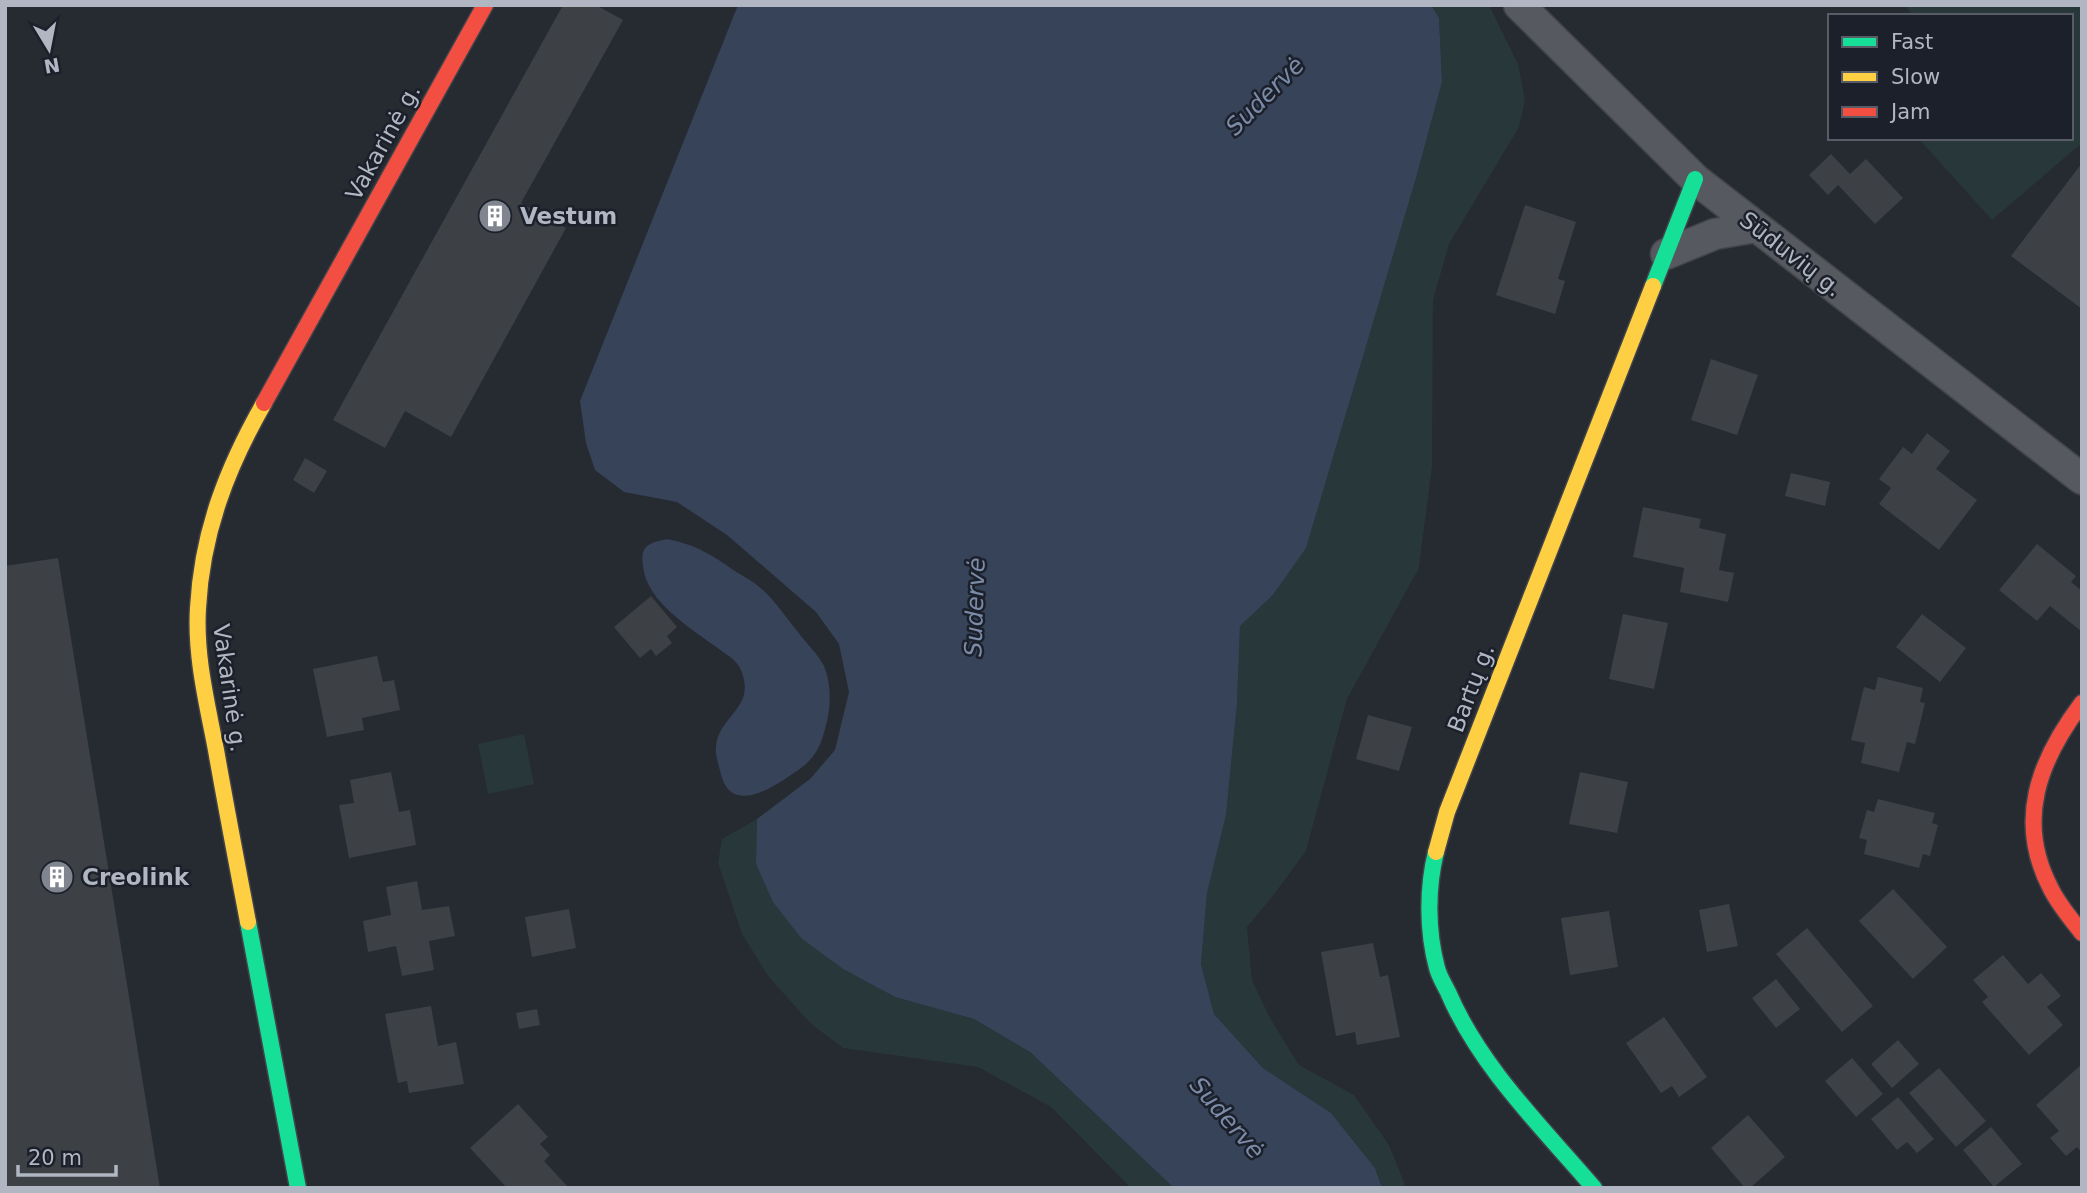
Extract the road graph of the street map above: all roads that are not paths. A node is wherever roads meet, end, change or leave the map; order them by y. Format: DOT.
graph roads {
  1 [pos="485,5"];
  2 [pos="1519,5"];
  3 [pos="1695,179"];
  4 [pos="1756,227"];
  5 [pos="1666,254"];
  6 [pos="2082,479"];
  7 [pos="2082,703"];
  8 [pos="2082,933"];
  9 [pos="298,1188"];
  10 [pos="1594,1188"];
  1 -- 9 [label="street, Vakarinė g."];
  2 -- 3 [label="street, Sūduvių g."];
  3 -- 4 [label="street, Sūduvių g."];
  3 -- 5 [label="street, Bartų g."];
  4 -- 5 [label="street"];
  4 -- 6 [label="street, Sūduvių g."];
  5 -- 10 [label="street, Bartų g."];
  7 -- 8 [label="street"];
}
